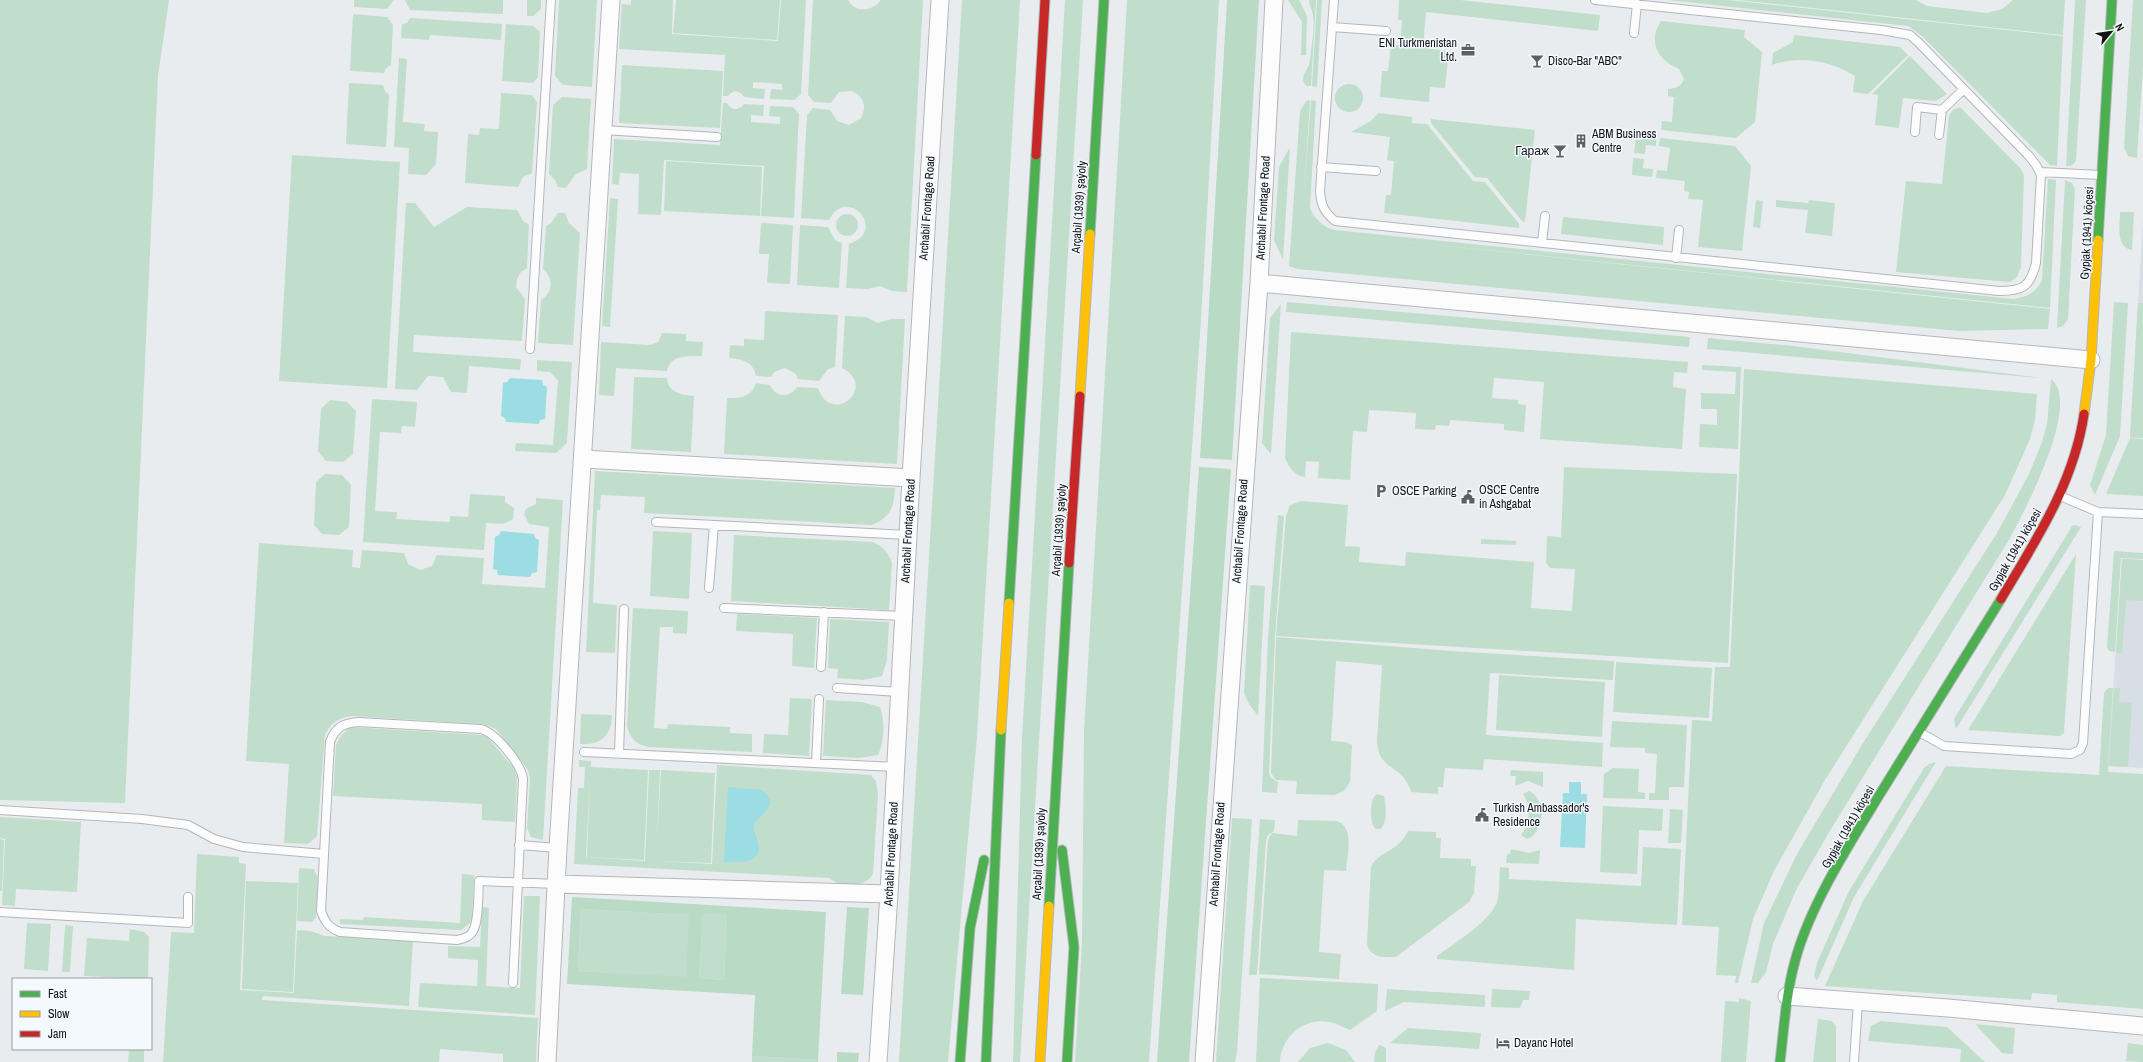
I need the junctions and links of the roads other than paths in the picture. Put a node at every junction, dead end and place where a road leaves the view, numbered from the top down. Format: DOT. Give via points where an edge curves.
graph roads {
  1 [pos="551,0"];
  2 [pos="611,0"];
  3 [pos="940,0"];
  4 [pos="1045,0"];
  5 [pos="1104,0"];
  6 [pos="1274,0"];
  7 [pos="1334,0"];
  8 [pos="1595,0"];
  9 [pos="2112,0"];
  10 [pos="1637,4"];
  11 [pos="1332,27"];
  12 [pos="1386,31"];
  13 [pos="1634,33"];
  14 [pos="1964,89"];
  15 [pos="1942,110"];
  16 [pos="603,130"];
  17 [pos="1914,132"];
  18 [pos="1939,135"];
  19 [pos="717,137"];
  20 [pos="1321,167"];
  21 [pos="1376,171"];
  22 [pos="2040,172"];
  23 [pos="2102,175"];
  24 [pos="1545,216"];
  25 [pos="1679,230"];
  26 [pos="1542,243"];
  27 [pos="1676,258"];
  28 [pos="1258,283"];
  29 [pos="530,349"];
  30 [pos="2091,360"];
  31 [pos="584,459"];
  32 [pos="910,478"];
  33 [pos="2060,495"];
  34 [pos="2098,512"];
  35 [pos="2143,514"];
  36 [pos="656,522"];
  37 [pos="714,525"];
  38 [pos="908,535"];
  39 [pos="709,588"];
  40 [pos="724,608"];
  41 [pos="624,610"];
  42 [pos="824,612"];
  43 [pos="903,616"];
  44 [pos="821,667"];
  45 [pos="837,688"];
  46 [pos="900,692"];
  47 [pos="819,700"];
  48 [pos="1919,731"];
  49 [pos="584,752"];
  50 [pos="619,753"];
  51 [pos="816,763"];
  52 [pos="896,767"];
  53 [pos="1055,794"];
  54 [pos="997,800"];
  55 [pos="0,810"];
  56 [pos="519,845"];
  57 [pos="558,848"];
  58 [pos="324,854"];
  59 [pos="517,882"];
  60 [pos="557,884"];
  61 [pos="889,894"];
  62 [pos="188,897"];
  63 [pos="0,912"];
  64 [pos="513,983"];
  65 [pos="1787,996"];
  66 [pos="1858,1002"];
  67 [pos="2143,1026"];
  68 [pos="547,1062"];
  69 [pos="878,1062"];
  70 [pos="960,1062"];
  71 [pos="986,1062"];
  72 [pos="1040,1062"];
  73 [pos="1067,1062"];
  74 [pos="1204,1062"];
  75 [pos="1780,1062"];
  76 [pos="1854,1062"];
  1 -- 29 [label="lane"];
  2 -- 16 [label="street"];
  3 -- 32 [label="street, Archabil Frontage Road"];
  4 -- 54 [label="main road"];
  5 -- 53 [label="main road, Arçabil (1939) şaýoly"];
  6 -- 28 [label="street, Archabil Frontage Road"];
  7 -- 11 [label="lane"];
  8 -- 10 [label="lane"];
  9 -- 23 [label="main road, Gypjak (1941) köçesi"];
  10 -- 13 [label="lane"];
  10 -- 14 [label="lane" via="1899,32 1918,42"];
  11 -- 12 [label="lane"];
  11 -- 20 [label="lane"];
  14 -- 15 [label="lane"];
  14 -- 22 [label="lane" via="2029,156"];
  15 -- 17 [label="lane" via="1917,107"];
  15 -- 18 [label="lane"];
  16 -- 19 [label="lane"];
  16 -- 31 [label="street"];
  20 -- 21 [label="lane"];
  20 -- 26 [label="lane" via="1321,203 1325,213 1335,221"];
  22 -- 23 [label="lane"];
  22 -- 27 [label="lane" via="2036,263 2033,277 2026,285 2013,291"];
  23 -- 30 [label="main road, Gypjak (1941) köçesi"];
  24 -- 26 [label="lane"];
  25 -- 27 [label="lane"];
  26 -- 27 [label="lane"];
  28 -- 30 [label="street"];
  28 -- 74 [label="street, Archabil Frontage Road"];
  30 -- 33 [label="main road, Gypjak (1941) köçesi" via="2085,415 2075,457"];
  31 -- 32 [label="street"];
  31 -- 57 [label="street"];
  32 -- 38 [label="street, Archabil Frontage Road"];
  33 -- 34 [label="lane"];
  33 -- 48 [label="main road, Gypjak (1941) köçesi" via="2041,533"];
  34 -- 35 [label="lane"];
  34 -- 48 [label="lane" via="2084,743 2080,750 2071,754 1944,746"];
  36 -- 37 [label="lane"];
  37 -- 38 [label="lane"];
  37 -- 39 [label="lane"];
  38 -- 43 [label="street, Archabil Frontage Road"];
  40 -- 42 [label="lane"];
  41 -- 50 [label="lane"];
  42 -- 43 [label="lane"];
  42 -- 44 [label="lane"];
  43 -- 46 [label="street, Archabil Frontage Road"];
  45 -- 46 [label="lane"];
  46 -- 52 [label="street, Archabil Frontage Road"];
  47 -- 51 [label="lane"];
  48 -- 65 [label="main road, Gypjak (1941) köçesi" via="1822,896 1803,936"];
  49 -- 50 [label="lane"];
  50 -- 51 [label="lane"];
  51 -- 52 [label="lane"];
  52 -- 61 [label="street, Archabil Frontage Road"];
  53 -- 72 [label="main road, Arçabil (1939) şaýoly"];
  53 -- 73 [label="main road" via="1074,947"];
  54 -- 70 [label="main road" via="970,928"];
  54 -- 71 [label="main road"];
  55 -- 58 [label="lane" via="142,819 188,825 214,839 243,847"];
  56 -- 57 [label="lane"];
  56 -- 58 [label="lane" via="522,773 492,734 481,729 358,722 341,725 333,733 330,742"];
  56 -- 59 [label="lane"];
  57 -- 60 [label="street"];
  58 -- 59 [label="lane" via="321,911 324,921 340,932 457,940 473,932 479,881"];
  59 -- 60 [label="lane"];
  59 -- 64 [label="lane"];
  60 -- 61 [label="street"];
  60 -- 68 [label="street"];
  61 -- 69 [label="street, Archabil Frontage Road"];
  62 -- 63 [label="lane" via="188,923"];
  65 -- 66 [label="street"];
  65 -- 75 [label="main road, Gypjak (1941) köçesi"];
  66 -- 67 [label="street"];
  66 -- 76 [label="lane"];
}
